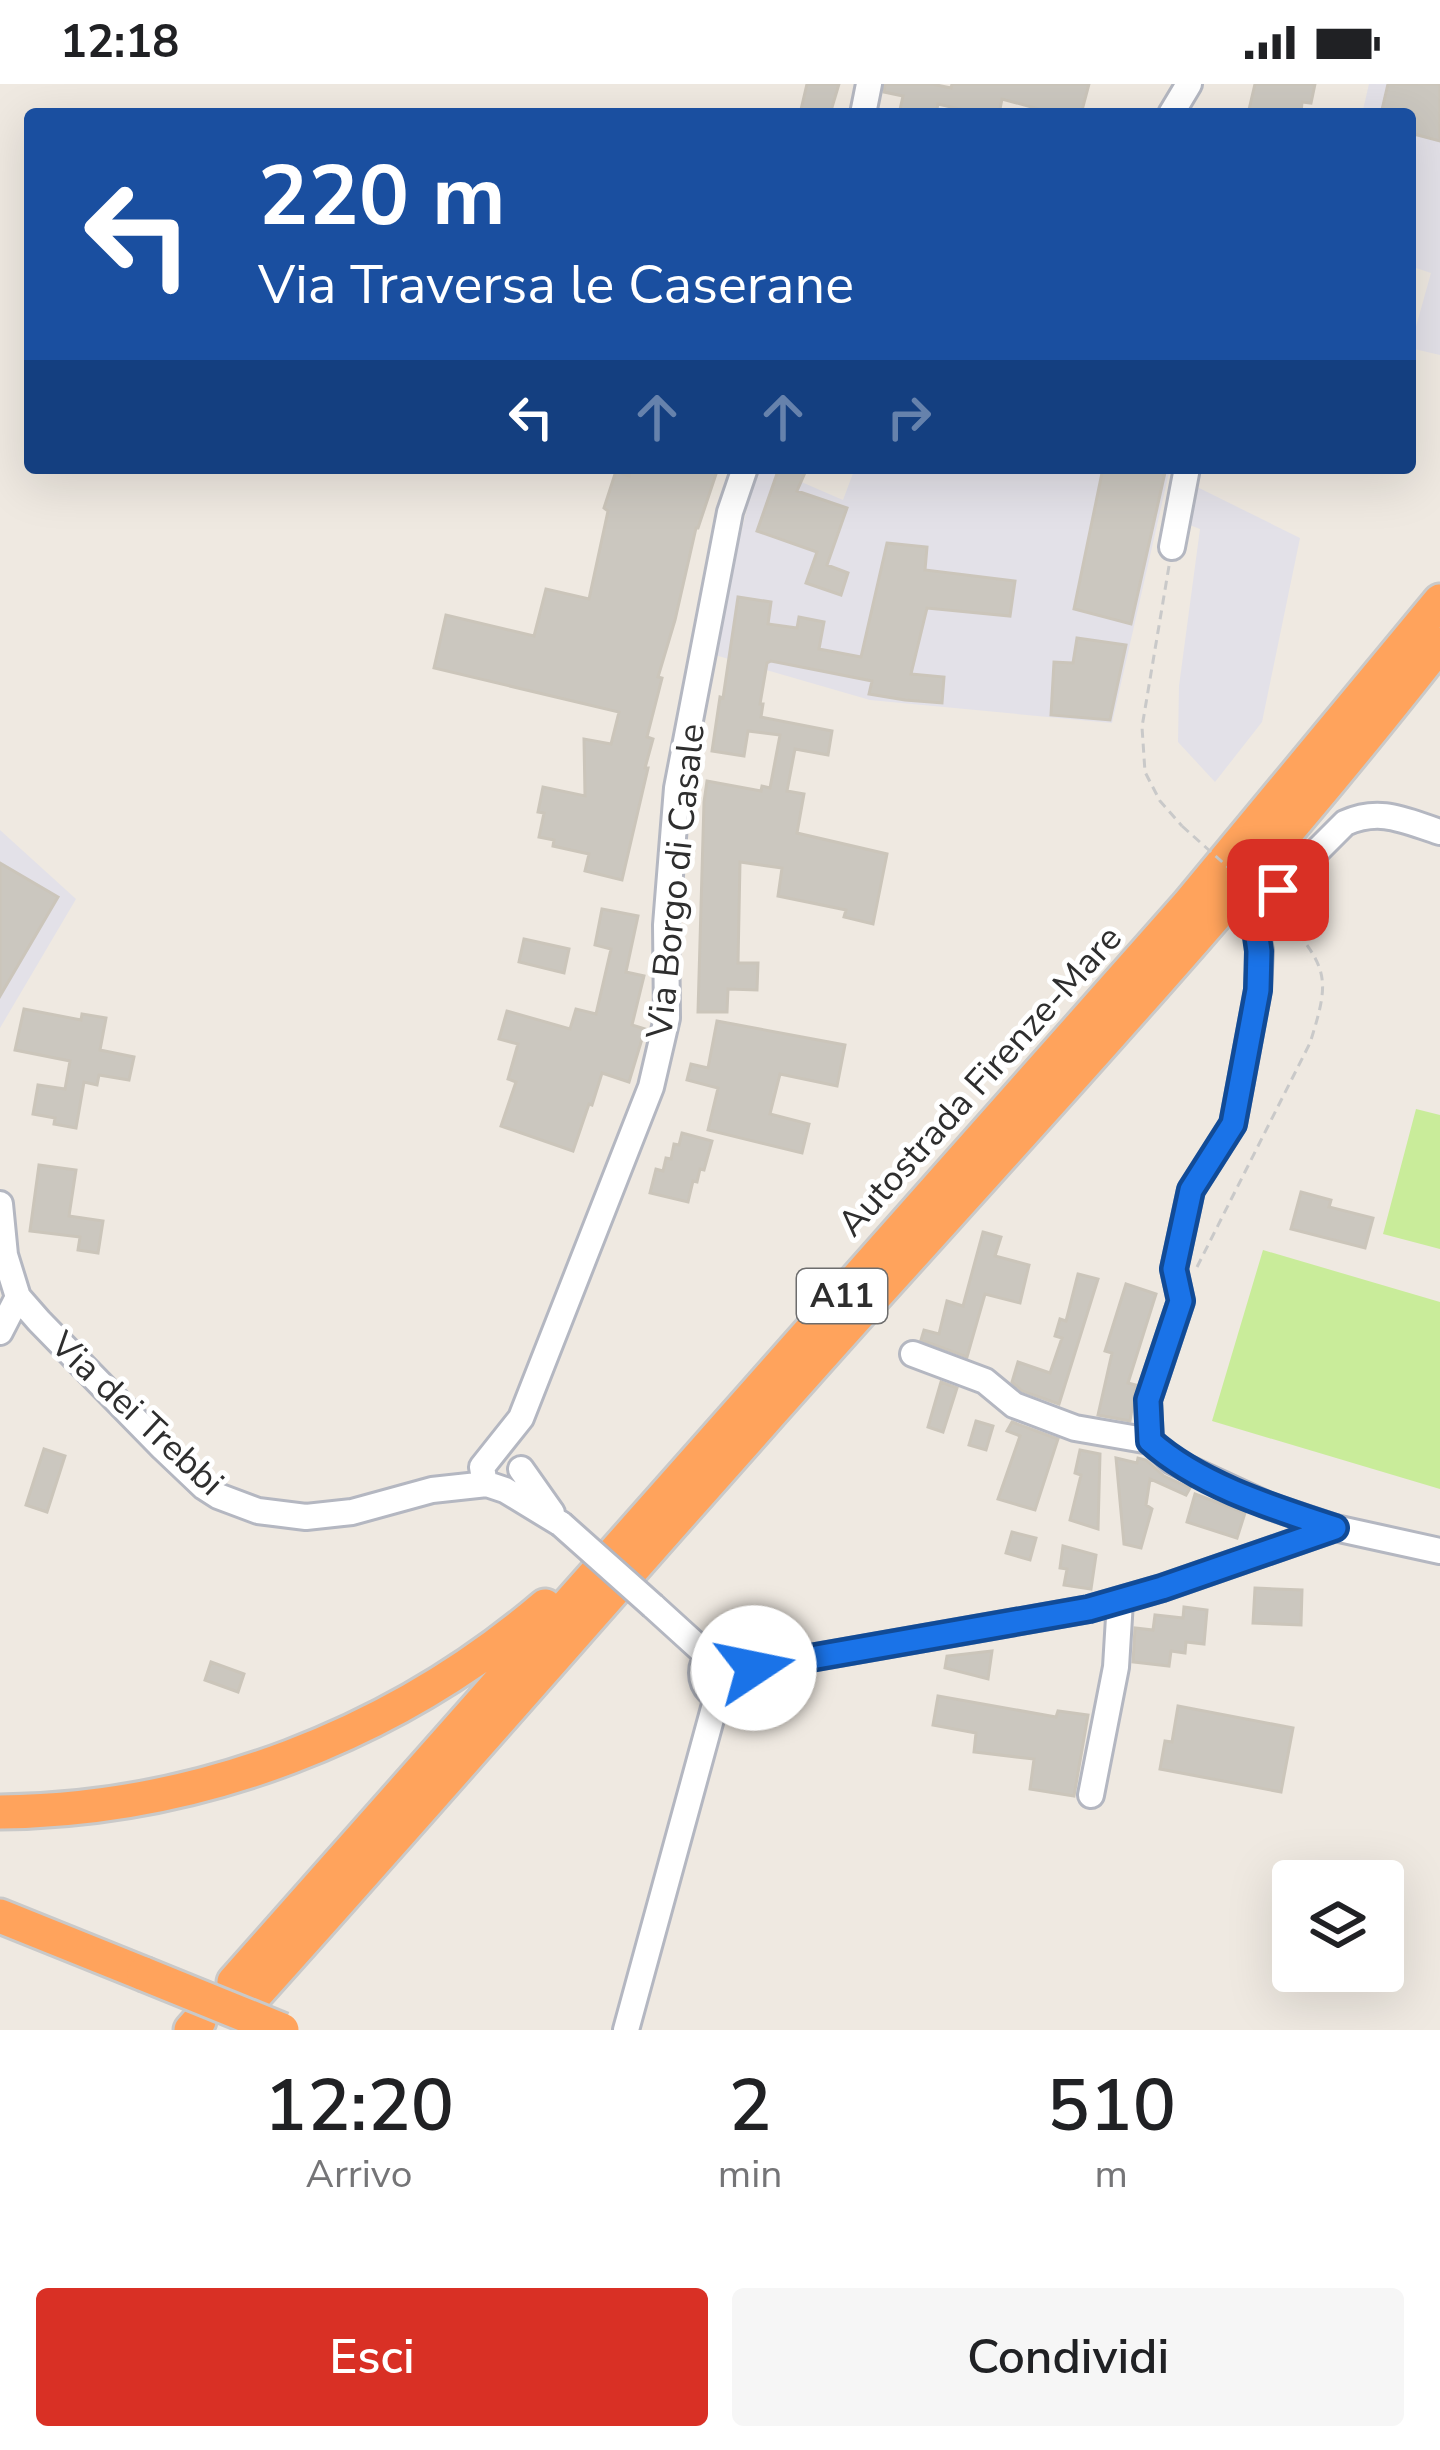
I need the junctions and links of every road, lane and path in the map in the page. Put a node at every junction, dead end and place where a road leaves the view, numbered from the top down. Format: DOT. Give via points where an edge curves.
graph roads {
  1 [pos="743,474"];
  2 [pos="1186,474"];
  3 [pos="1172,547"];
  4 [pos="1440,601"];
  5 [pos="1440,644"];
  6 [pos="1440,832"];
  7 [pos="0,1204"];
  8 [pos="1211,1237"];
  9 [pos="9,1281"];
  10 [pos="0,1332"];
  11 [pos="913,1354"];
  12 [pos="521,1418"];
  13 [pos="1150,1441"];
  14 [pos="520,1465"];
  15 [pos="492,1472"];
  16 [pos="649,1513"];
  17 [pos="561,1524"];
  18 [pos="1335,1528"];
  19 [pos="1440,1551"];
  20 [pos="1120,1601"];
  21 [pos="708,1656"];
  22 [pos="754,1668"];
  23 [pos="717,1697"];
  24 [pos="1090,1795"];
  25 [pos="0,1812"];
  26 [pos="0,1916"];
  27 [pos="260,2001"];
  28 [pos="626,2030"];
  1 -- 12 [label="street, Via Borgo di Casale" via="677,788 667,1018 651,1087"];
  2 -- 3 [label="street"];
  3 -- 8 [label="path, bridge" via="1142,727 1145,772 1182,826 1286,919 1324,976 1310,1042"];
  4 -- 16 [label="highway, Autostrada Firenze-Mare / A11" via="1189,905"];
  5 -- 27 [label="highway, Autostrada Firenze-Mare / A11" via="1249,877 331,1911"];
  6 -- 13 [label="street" via="1381,813 1345,823 1255,923 1258,990 1233,1124 1191,1190 1174,1269 1181,1301 1148,1400"];
  7 -- 9 [label="street"];
  9 -- 10 [label="street"];
  9 -- 15 [label="street, Via dei Trebbi" via="39,1321 218,1496 306,1517"];
  11 -- 13 [label="street" via="1075,1428"];
  12 -- 14 [label="street, Via Borgo di Casale"];
  12 -- 15 [label="street, Via Borgo di Casale"];
  13 -- 18 [label="street" via="1172,1461"];
  14 -- 15 [label="street" via="519,1480"];
  14 -- 17 [label="street"];
  15 -- 17 [label="street"];
  16 -- 25 [label="highway" via="481,1658 310,1750 144,1798"];
  16 -- 27 [label="highway, Autostrada Firenze-Mare / A11"];
  17 -- 21 [label="street, bridge"];
  18 -- 19 [label="street"];
  18 -- 20 [label="street"];
  20 -- 22 [label="street"];
  20 -- 24 [label="street" via="1116,1667"];
  21 -- 22 [label="street" via="734,1647"];
  21 -- 23 [label="street" via="703,1679"];
  22 -- 23 [label="street" via="747,1690"];
  23 -- 28 [label="street"];
  26 -- 27 [label="highway, bridge" via="144,1974"];
}
